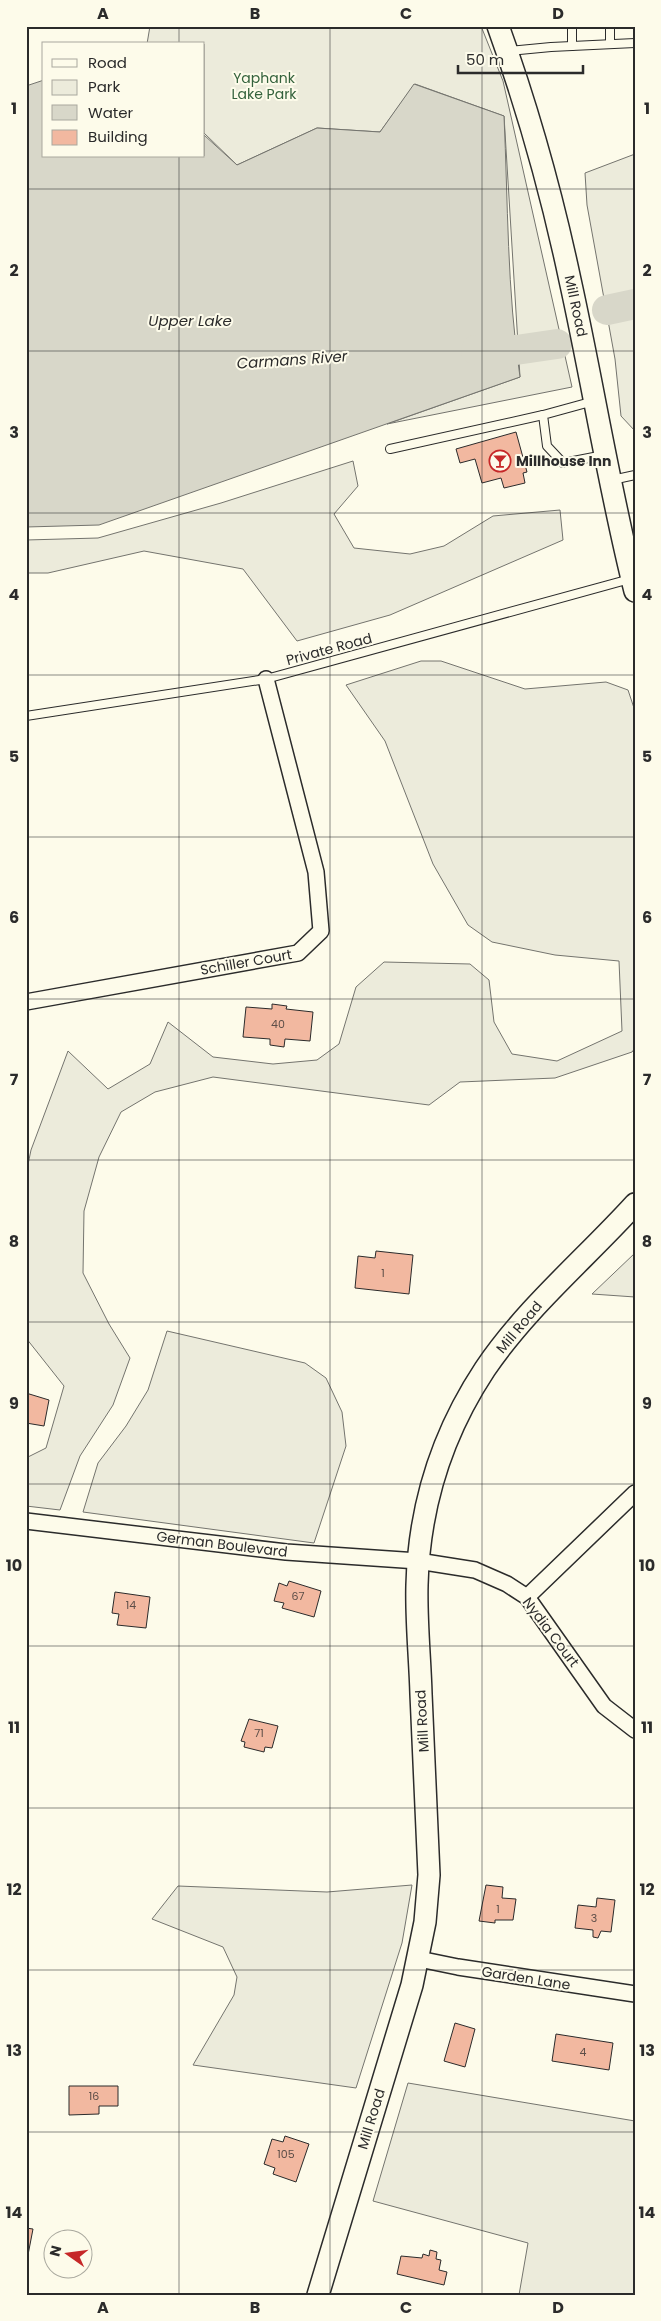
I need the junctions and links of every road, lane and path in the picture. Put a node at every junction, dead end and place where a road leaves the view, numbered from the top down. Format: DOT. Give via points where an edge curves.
graph roads {
  1 [pos="498,26"];
  2 [pos="572,26"];
  3 [pos="610,26"];
  4 [pos="635,43"];
  5 [pos="610,44"];
  6 [pos="572,46"];
  7 [pos="508,52"];
  8 [pos="595,401"];
  9 [pos="543,416"];
  10 [pos="390,449"];
  11 [pos="606,454"];
  12 [pos="635,475"];
  13 [pos="611,480"];
  14 [pos="633,585"];
  15 [pos="266,679"];
  16 [pos="26,716"];
  17 [pos="26,1002"];
  18 [pos="635,1204"];
  19 [pos="635,1493"];
  20 [pos="26,1521"];
  21 [pos="418,1561"];
  22 [pos="527,1597"];
  23 [pos="635,1730"];
  24 [pos="418,1959"];
  25 [pos="635,1994"];
  26 [pos="318,2295"];
  1 -- 7 [label="main road, Mill Road"];
  2 -- 6 [label="lane"];
  3 -- 5 [label="lane"];
  4 -- 5 [label="lane"];
  5 -- 6 [label="lane"];
  6 -- 7 [label="lane"];
  7 -- 8 [label="main road, Mill Road" via="551,196"];
  8 -- 9 [label="lane"];
  8 -- 11 [label="main road, Mill Road"];
  9 -- 10 [label="lane"];
  9 -- 11 [label="lane" via="547,446 563,463"];
  11 -- 13 [label="main road, Mill Road"];
  12 -- 13 [label="lane"];
  13 -- 14 [label="main road, Mill Road"];
  14 -- 15 [label="lane, Private Road"];
  15 -- 16 [label="lane, Private Road"];
  15 -- 17 [label="street, Schiller Court" via="316,872 321,931 298,953"];
  18 -- 21 [label="main road, Mill Road" via="523,1321 475,1385 437,1463 425,1510"];
  19 -- 22 [label="street"];
  20 -- 21 [label="street, German Boulevard" via="286,1552"];
  21 -- 22 [label="street, Nydia Court" via="475,1570"];
  21 -- 24 [label="main road, Mill Road" via="416,1587 429,1875"];
  22 -- 23 [label="street, Nydia Court" via="604,1706"];
  24 -- 25 [label="street, Garden Lane"];
  24 -- 26 [label="main road, Mill Road"];
}
